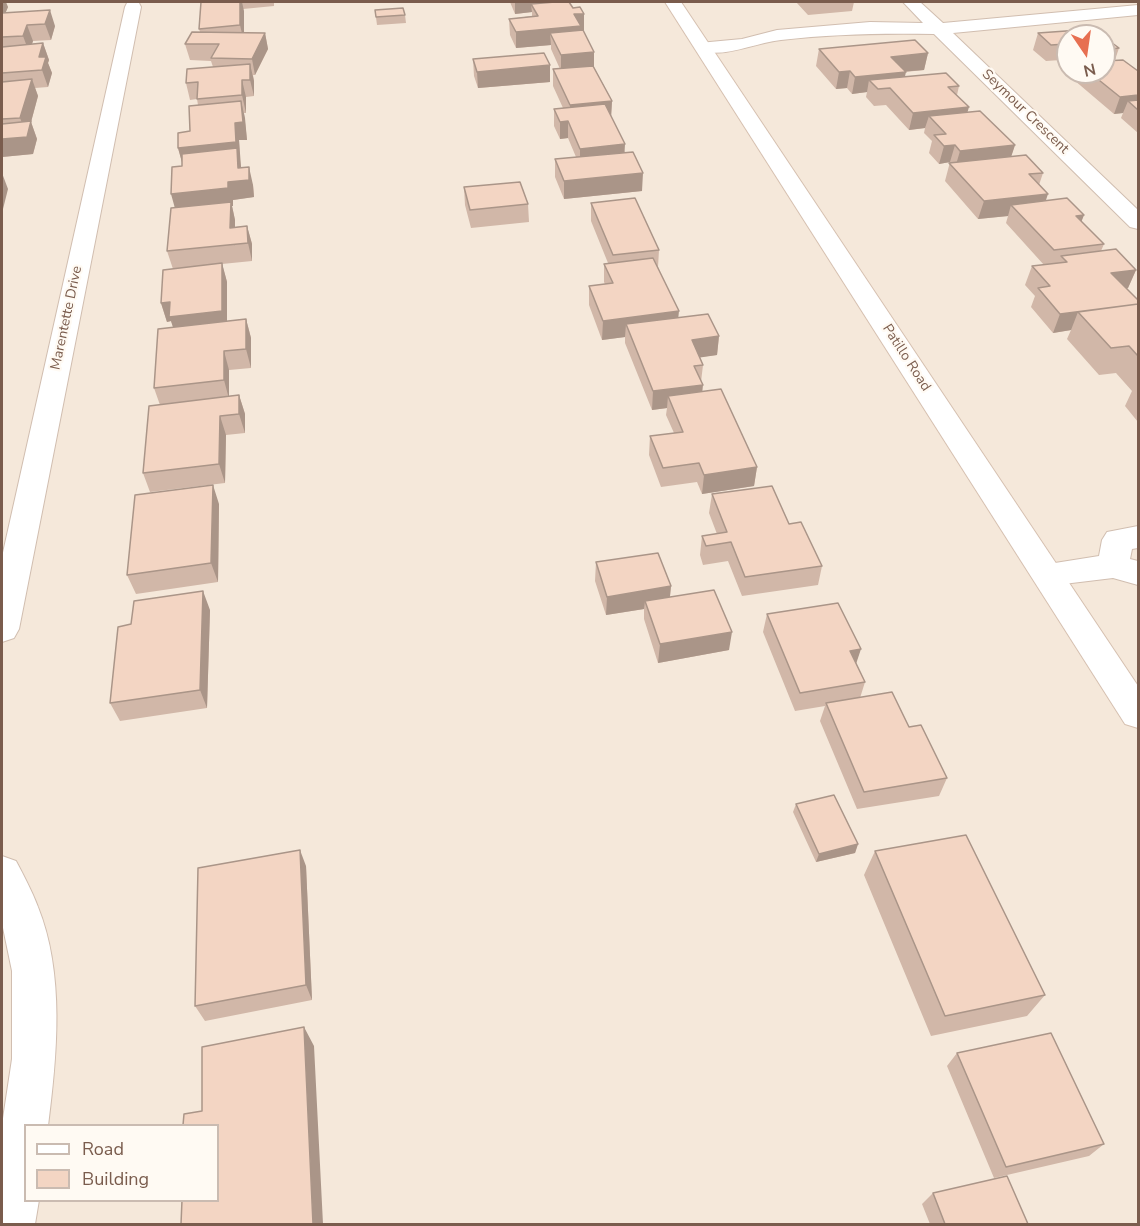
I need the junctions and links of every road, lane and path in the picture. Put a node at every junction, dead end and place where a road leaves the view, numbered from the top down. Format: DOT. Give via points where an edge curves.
graph roads {
  1 [pos="674,2"];
  2 [pos="911,2"];
  3 [pos="133,7"];
  4 [pos="1138,10"];
  5 [pos="931,29"];
  6 [pos="705,47"];
  7 [pos="1138,222"];
  8 [pos="1138,537"];
  9 [pos="1126,570"];
  10 [pos="1047,574"];
  11 [pos="2,629"];
  12 [pos="1138,714"];
  13 [pos="2,874"];
  14 [pos="25,1124"];
  15 [pos="24,1134"];
  16 [pos="12,1224"];
  1 -- 6 [label="street, Patillo Road"];
  2 -- 5 [label="street, Seymour Crescent"];
  3 -- 11 [label="street, Marentette Drive"];
  4 -- 5 [label="street"];
  5 -- 6 [label="street" via="880,40 797,47"];
  5 -- 7 [label="street, Seymour Crescent"];
  6 -- 10 [label="street, Patillo Road"];
  8 -- 9 [label="street" via="1118,540"];
  9 -- 10 [label="street"];
  10 -- 12 [label="street, Patillo Road"];
  13 -- 14 [label="street" via="19,909 33,971 34,1059"];
  15 -- 16 [label="street"];
}
